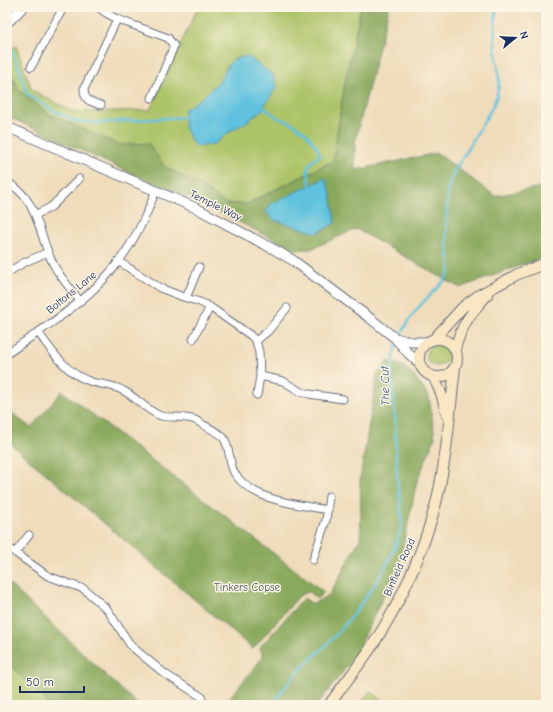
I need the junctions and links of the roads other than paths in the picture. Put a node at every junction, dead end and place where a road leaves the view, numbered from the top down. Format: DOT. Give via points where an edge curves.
graph roads {
  1 [pos="23,7"];
  2 [pos="65,7"];
  3 [pos="98,7"];
  4 [pos="9,17"];
  5 [pos="117,19"];
  6 [pos="31,67"];
  7 [pos="152,98"];
  8 [pos="101,105"];
  9 [pos="7,127"];
  10 [pos="79,179"];
  11 [pos="7,182"];
  12 [pos="156,190"];
  13 [pos="35,215"];
  14 [pos="48,252"];
  15 [pos="118,262"];
  16 [pos="546,263"];
  17 [pos="199,267"];
  18 [pos="7,273"];
  19 [pos="494,288"];
  20 [pos="186,298"];
  21 [pos="80,301"];
  22 [pos="210,307"];
  23 [pos="287,308"];
  24 [pos="38,332"];
  25 [pos="193,340"];
  26 [pos="256,341"];
  27 [pos="430,341"];
  28 [pos="407,346"];
  29 [pos="455,349"];
  30 [pos="7,354"];
  31 [pos="421,364"];
  32 [pos="455,367"];
  33 [pos="260,376"];
  34 [pos="433,376"];
  35 [pos="257,395"];
  36 [pos="343,399"];
  37 [pos="448,421"];
  38 [pos="330,496"];
  39 [pos="328,510"];
  40 [pos="29,535"];
  41 [pos="7,547"];
  42 [pos="15,553"];
  43 [pos="313,560"];
  44 [pos="202,697"];
  45 [pos="329,705"];
  1 -- 4 [label="street"];
  2 -- 6 [label="street"];
  3 -- 5 [label="street"];
  5 -- 7 [label="street" via="168,38 174,46"];
  5 -- 8 [label="street" via="84,89 84,96 89,102"];
  9 -- 12 [label="street, Temple Way"];
  10 -- 13 [label="street" via="52,207"];
  11 -- 13 [label="street" via="26,197"];
  12 -- 15 [label="street, Boltons Lane" via="145,218"];
  12 -- 28 [label="street, Temple Way" via="277,250"];
  13 -- 14 [label="street"];
  14 -- 18 [label="street"];
  14 -- 21 [label="street" via="56,269"];
  15 -- 20 [label="street" via="160,288"];
  15 -- 21 [label="street, Boltons Lane" via="96,288"];
  16 -- 19 [label="main road" via="518,274"];
  17 -- 20 [label="street"];
  19 -- 27 [label="main road" via="464,308"];
  19 -- 29 [label="main road" via="470,314 459,334"];
  20 -- 22 [label="street"];
  21 -- 24 [label="street, Boltons Lane"];
  22 -- 25 [label="street"];
  22 -- 26 [label="street"];
  23 -- 26 [label="street"];
  24 -- 30 [label="street, Boltons Lane"];
  24 -- 39 [label="street" via="71,372 93,382 116,386 160,416 186,418 201,423 222,436 235,474 250,488 267,498"];
  26 -- 33 [label="street"];
  27 -- 28 [label="street"];
  27 -- 29 [label="main road" via="440,339"];
  27 -- 31 [label="main road" via="421,349"];
  28 -- 31 [label="street, Temple Way"];
  29 -- 32 [label="main road"];
  31 -- 34 [label="main road" via="425,371"];
  32 -- 34 [label="main road" via="444,376"];
  32 -- 37 [label="main road, Binfield Road"];
  33 -- 35 [label="street"];
  33 -- 36 [label="street" via="283,381 301,392"];
  34 -- 37 [label="main road, Binfield Road"];
  37 -- 45 [label="main road, Binfield Road" via="436,500 412,572 372,646"];
  38 -- 39 [label="street"];
  39 -- 43 [label="street"];
  40 -- 42 [label="street"];
  41 -- 42 [label="street"];
  42 -- 44 [label="street" via="48,576 84,589 107,609 131,646 165,674"];
}
